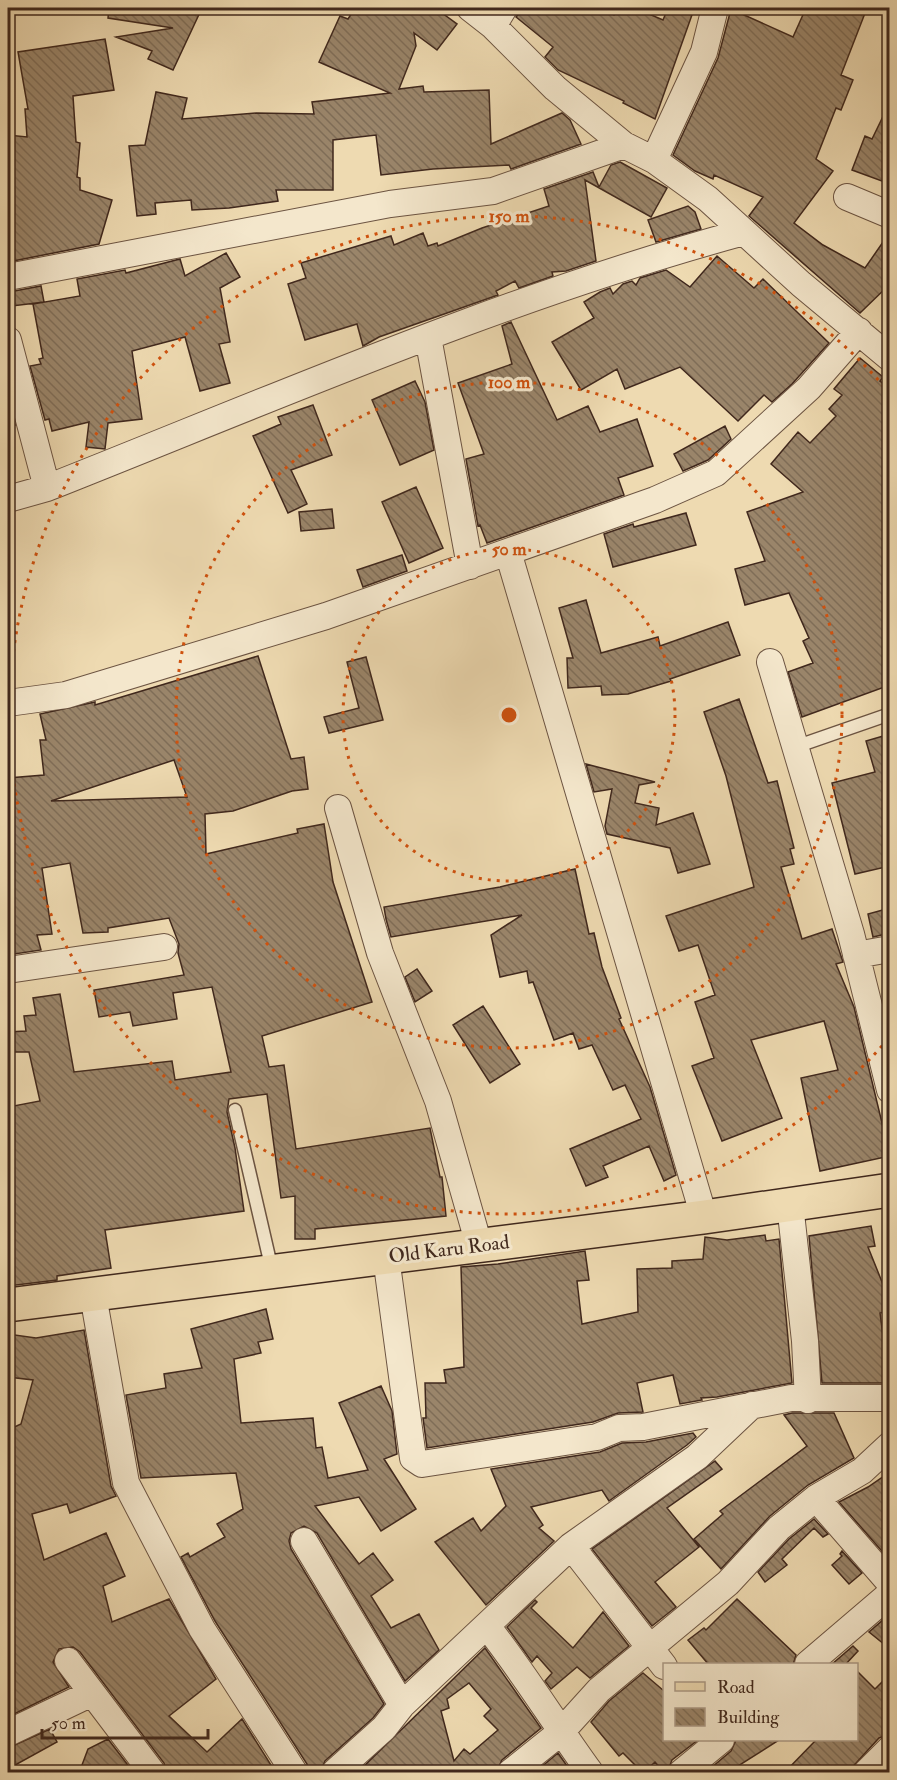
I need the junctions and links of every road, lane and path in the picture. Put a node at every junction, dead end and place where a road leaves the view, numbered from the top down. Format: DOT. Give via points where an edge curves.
graph roads {
  1 [pos="470,8"];
  2 [pos="715,8"];
  3 [pos="499,17"];
  4 [pos="624,145"];
  5 [pos="654,160"];
  6 [pos="847,197"];
  7 [pos="890,215"];
  8 [pos="744,232"];
  9 [pos="8,277"];
  10 [pos="859,331"];
  11 [pos="428,337"];
  12 [pos="8,340"];
  13 [pos="890,358"];
  14 [pos="48,488"];
  15 [pos="8,499"];
  16 [pos="508,552"];
  17 [pos="470,566"];
  18 [pos="770,662"];
  19 [pos="8,703"];
  20 [pos="890,714"];
  21 [pos="795,747"];
  22 [pos="338,808"];
  23 [pos="164,947"];
  24 [pos="890,949"];
  25 [pos="856,955"];
  26 [pos="8,970"];
  27 [pos="890,1090"];
  28 [pos="235,1110"];
  29 [pos="890,1190"];
  30 [pos="790,1204"];
  31 [pos="704,1217"];
  32 [pos="479,1245"];
  33 [pos="386,1257"];
  34 [pos="272,1271"];
  35 [pos="93,1294"];
  36 [pos="8,1305"];
  37 [pos="890,1398"];
  38 [pos="808,1400"];
  39 [pos="753,1405"];
  40 [pos="890,1445"];
  41 [pos="816,1498"];
  42 [pos="304,1541"];
  43 [pos="571,1546"];
  44 [pos="890,1583"];
  45 [pos="890,1594"];
  46 [pos="487,1626"];
  47 [pos="658,1658"];
  48 [pos="68,1661"];
  49 [pos="810,1663"];
  50 [pos="92,1693"];
  51 [pos="402,1705"];
  52 [pos="561,1732"];
  53 [pos="8,1733"];
  54 [pos="719,1741"];
  55 [pos="890,1749"];
  56 [pos="152,1773"];
  57 [pos="294,1773"];
  58 [pos="335,1773"];
  59 [pos="511,1773"];
  60 [pos="590,1773"];
  61 [pos="682,1773"];
  62 [pos="867,1773"];
  1 -- 3 [label="street"];
  2 -- 5 [label="street" via="704,52"];
  3 -- 4 [label="street" via="555,88"];
  4 -- 5 [label="street"];
  4 -- 9 [label="street" via="493,191 390,204"];
  5 -- 8 [label="street" via="708,199"];
  6 -- 7 [label="street"];
  8 -- 10 [label="street"];
  8 -- 11 [label="street" via="653,257"];
  10 -- 13 [label="street"];
  10 -- 16 [label="street" via="809,388 716,473 655,500"];
  11 -- 14 [label="street"];
  11 -- 17 [label="street"];
  12 -- 14 [label="street"];
  14 -- 15 [label="street"];
  16 -- 17 [label="street"];
  16 -- 31 [label="street"];
  17 -- 19 [label="street" via="326,616 66,695"];
  18 -- 21 [label="street"];
  20 -- 21 [label="lane"];
  21 -- 25 [label="street"];
  22 -- 32 [label="street" via="380,952 438,1101"];
  23 -- 26 [label="street"];
  24 -- 25 [label="street"];
  25 -- 27 [label="street"];
  28 -- 34 [label="lane"];
  29 -- 30 [label="main road, Old Karu Road"];
  30 -- 31 [label="main road, Old Karu Road"];
  30 -- 38 [label="street"];
  31 -- 32 [label="main road, Old Karu Road"];
  32 -- 33 [label="main road, Old Karu Road"];
  33 -- 34 [label="main road, Old Karu Road"];
  33 -- 39 [label="street" via="413,1458 422,1464 597,1437 619,1428"];
  34 -- 35 [label="main road, Old Karu Road"];
  35 -- 36 [label="main road, Old Karu Road"];
  35 -- 57 [label="street" via="126,1483 202,1629"];
  37 -- 38 [label="street"];
  38 -- 39 [label="street" via="791,1398"];
  39 -- 43 [label="street" via="697,1456"];
  40 -- 41 [label="street" via="862,1471"];
  41 -- 44 [label="street"];
  41 -- 47 [label="street" via="779,1528"];
  42 -- 51 [label="street"];
  43 -- 46 [label="street"];
  43 -- 47 [label="street"];
  45 -- 49 [label="street"];
  46 -- 51 [label="street"];
  46 -- 52 [label="street" via="526,1676"];
  47 -- 52 [label="street" via="599,1690"];
  48 -- 50 [label="street"];
  50 -- 53 [label="street"];
  50 -- 56 [label="street"];
  51 -- 58 [label="street" via="384,1728"];
  52 -- 59 [label="street"];
  52 -- 60 [label="street"];
  54 -- 61 [label="street"];
  55 -- 62 [label="street"];
}
